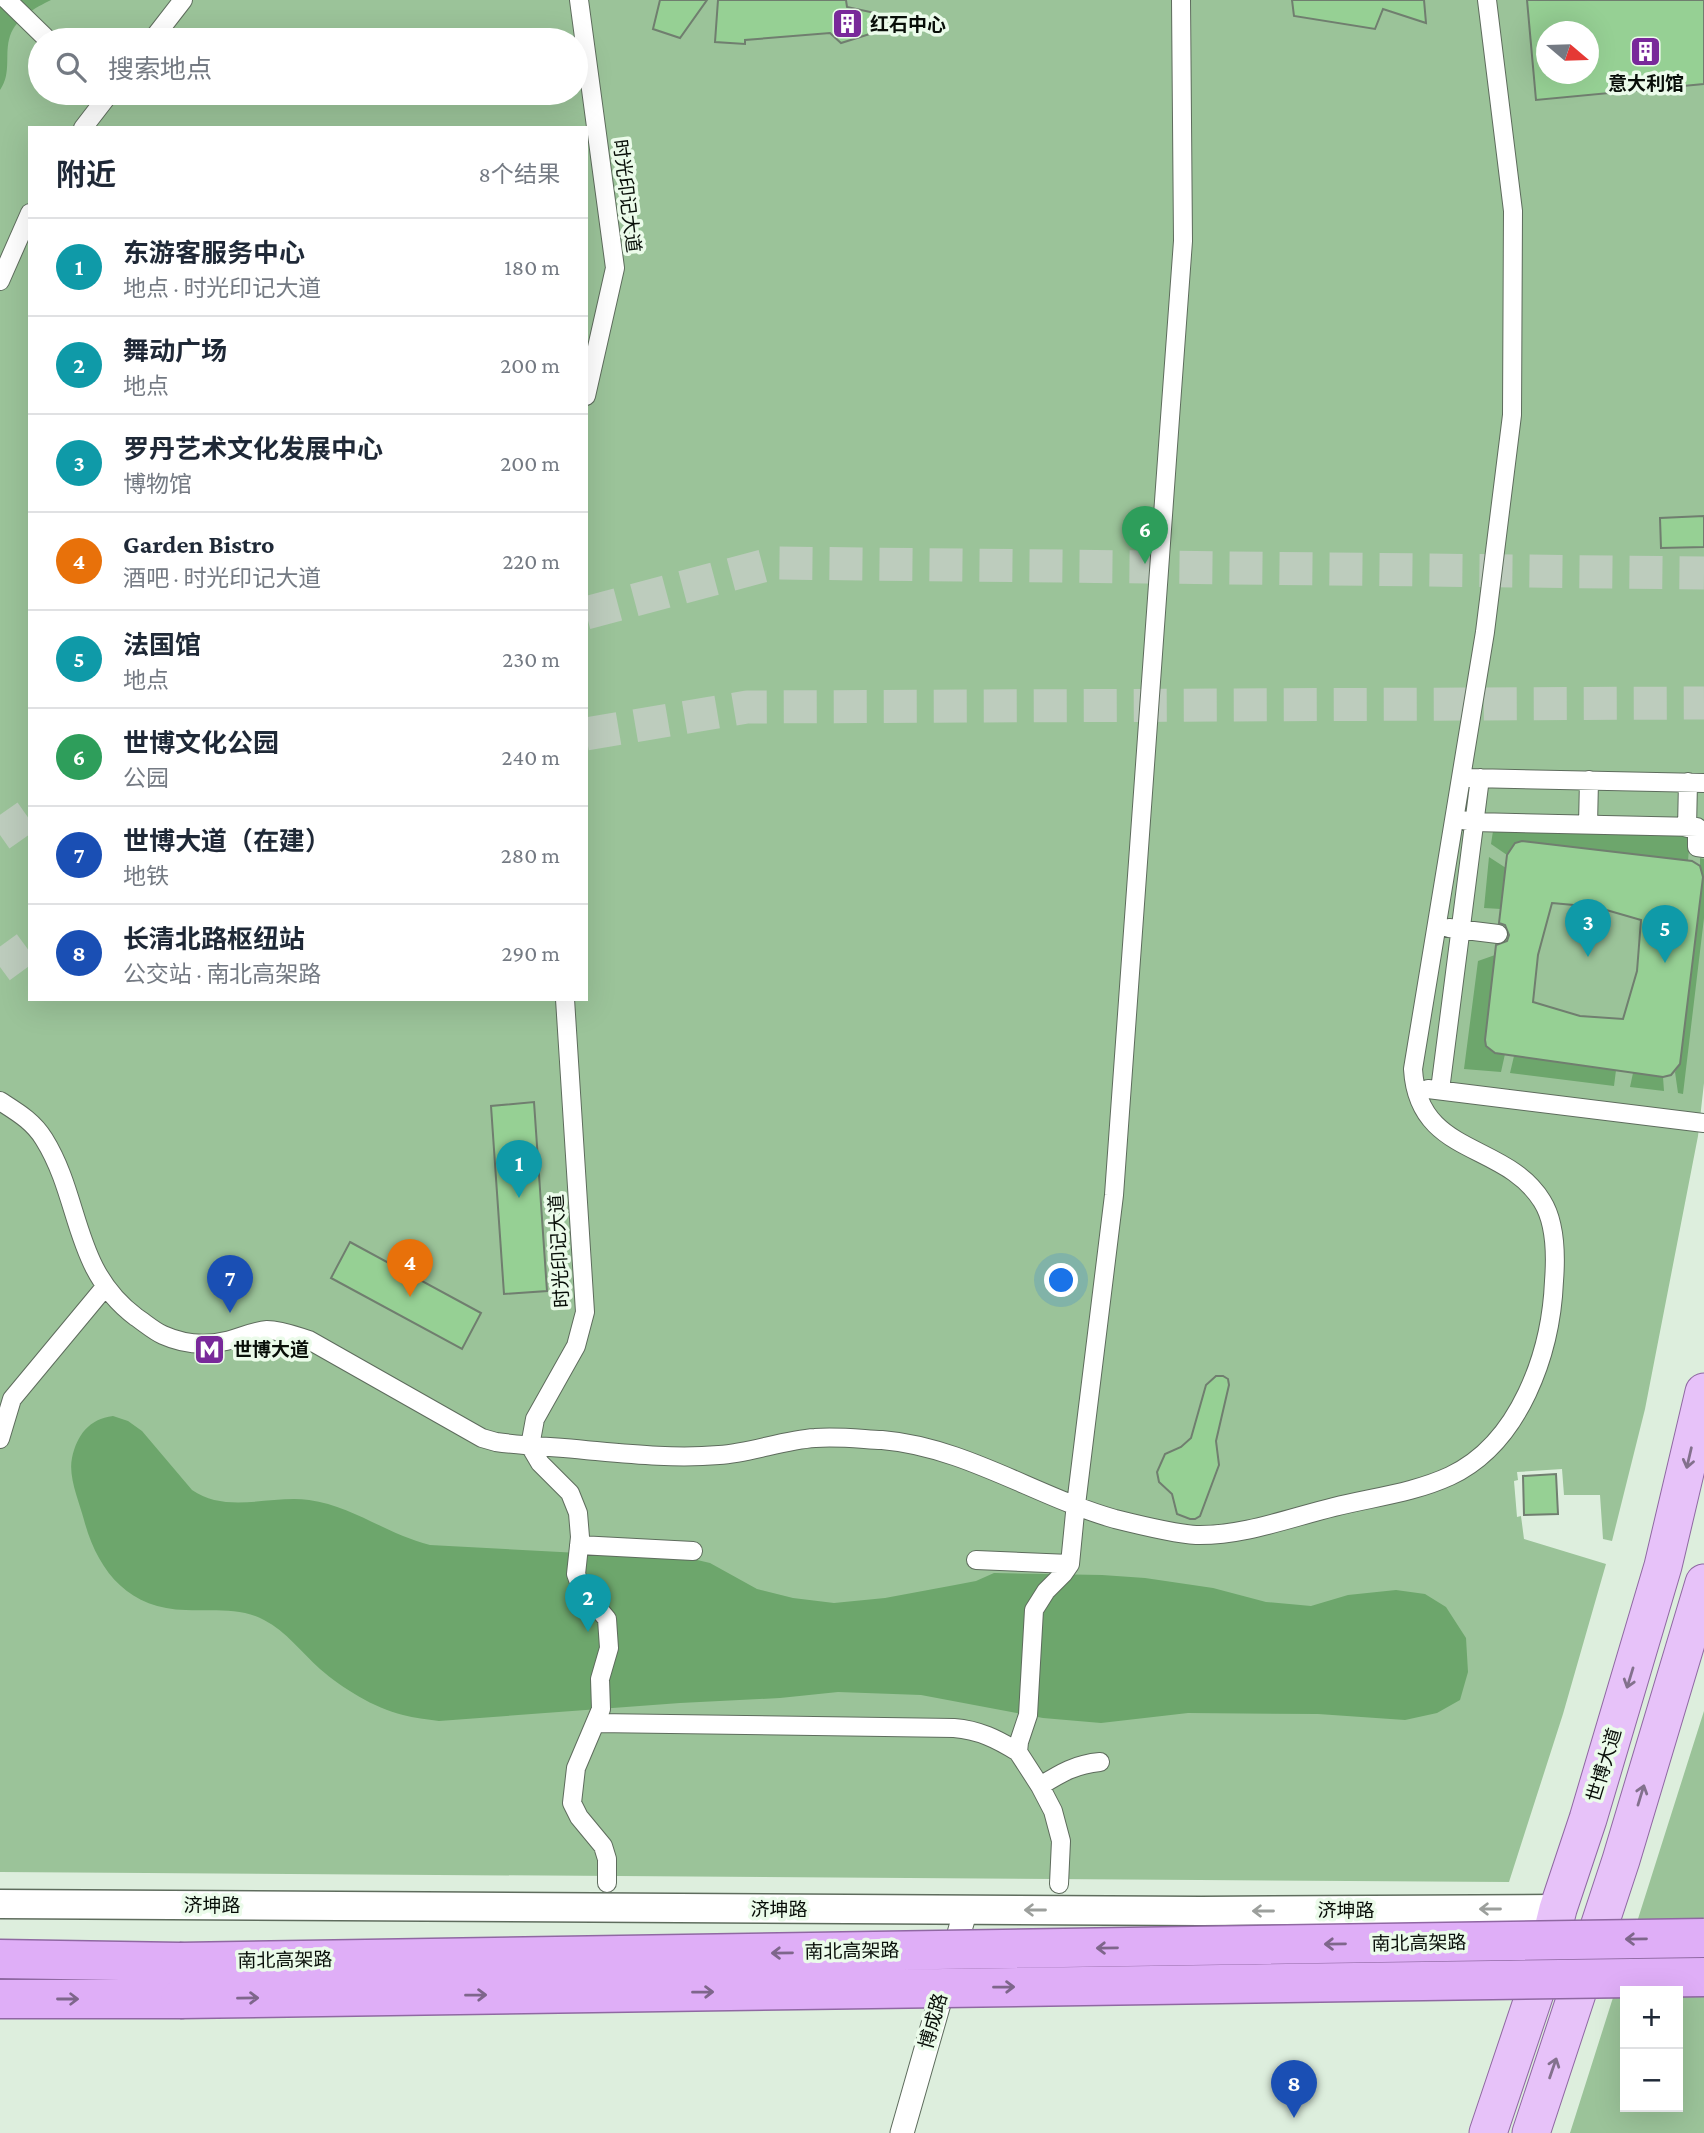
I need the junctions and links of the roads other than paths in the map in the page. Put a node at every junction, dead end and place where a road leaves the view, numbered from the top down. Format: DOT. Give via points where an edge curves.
graph roads {
  1 [pos="7,0"];
  2 [pos="183,0"];
  3 [pos="579,0"];
  4 [pos="1181,0"];
  5 [pos="1487,0"];
  6 [pos="35,28"];
  7 [pos="161,28"];
  8 [pos="583,28"];
  9 [pos="588,67"];
  10 [pos="99,105"];
  11 [pos="84,126"];
  12 [pos="28,218"];
  13 [pos="0,281"];
  14 [pos="588,387"];
  15 [pos="1460,778"];
  16 [pos="1480,778"];
  17 [pos="1588,780"];
  18 [pos="1696,783"];
  19 [pos="1453,818"];
  20 [pos="1473,822"];
  21 [pos="1588,825"];
  22 [pos="1687,828"];
  23 [pos="1704,848"];
  24 [pos="1436,926"];
  25 [pos="1460,929"];
  26 [pos="1498,934"];
  27 [pos="565,1001"];
  28 [pos="1415,1087"];
  29 [pos="1440,1090"];
  30 [pos="0,1101"];
  31 [pos="1704,1123"];
  32 [pos="105,1287"];
  33 [pos="1704,1392"];
  34 [pos="6,1393"];
  35 [pos="0,1439"];
  36 [pos="530,1446"];
  37 [pos="1076,1505"];
  38 [pos="579,1545"];
  39 [pos="694,1550"];
  40 [pos="976,1560"];
  41 [pos="1070,1564"];
  42 [pos="1704,1583"];
  43 [pos="596,1723"];
  44 [pos="1018,1752"];
  45 [pos="1100,1762"];
  46 [pos="1040,1786"];
  47 [pos="607,1883"];
  48 [pos="1059,1884"];
  49 [pos="0,1904"];
  50 [pos="966,1909"];
  51 [pos="1558,1909"];
  52 [pos="1704,1938"];
  53 [pos="0,1959"];
  54 [pos="1704,1977"];
  55 [pos="0,1999"];
  56 [pos="902,2133"];
  57 [pos="1488,2133"];
  58 [pos="1531,2133"];
  1 -- 6 [label="street"];
  2 -- 7 [label="street"];
  3 -- 8 [label="street, 时光印记大道"];
  4 -- 37 [label="street" via="1183,241 1114,1195"];
  5 -- 15 [label="street" via="1513,211 1512,415 1485,632"];
  9 -- 14 [label="street, 时光印记大道" via="615,268"];
  10 -- 11 [label="street"];
  12 -- 13 [label="street"];
  15 -- 16 [label="street"];
  15 -- 19 [label="street"];
  16 -- 17 [label="street"];
  16 -- 20 [label="street"];
  17 -- 18 [label="street"];
  17 -- 21 [label="street"];
  18 -- 22 [label="street"];
  19 -- 20 [label="street"];
  19 -- 24 [label="street"];
  20 -- 21 [label="street"];
  20 -- 25 [label="street"];
  21 -- 22 [label="street"];
  22 -- 23 [label="street" via="1697,827 1697,847"];
  24 -- 25 [label="street"];
  24 -- 28 [label="street" via="1415,1054"];
  25 -- 26 [label="street"];
  25 -- 29 [label="street"];
  27 -- 36 [label="street, 时光印记大道" via="585,1312 576,1346 535,1419"];
  28 -- 29 [label="street"];
  28 -- 37 [label="street" via="1423,1108 1445,1134 1528,1183 1544,1203 1554,1234 1552,1312 1544,1349 1508,1424 1483,1453 1447,1477 1407,1492 1254,1529 1195,1535 1115,1519"];
  29 -- 31 [label="street"];
  30 -- 32 [label="street" via="29,1120 44,1138 86,1250"];
  32 -- 34 [label="street"];
  32 -- 36 [label="street" via="161,1335 203,1344 267,1330 309,1340 482,1438"];
  33 -- 51 [label="main road, 世博大道, one-way" via="1663,1566"];
  34 -- 35 [label="street"];
  36 -- 37 [label="street" via="720,1455 814,1438 886,1441 941,1453"];
  36 -- 38 [label="street" via="570,1493 578,1513"];
  37 -- 41 [label="street"];
  38 -- 39 [label="street"];
  38 -- 43 [label="street" via="576,1574 581,1588 607,1619 609,1648 600,1679 601,1709"];
  40 -- 41 [label="street"];
  41 -- 44 [label="street" via="1034,1610 1028,1715"];
  58 -- 42 [label="main road, one-way" via="1621,1860"];
  43 -- 44 [label="street" via="954,1728 984,1733"];
  43 -- 47 [label="street" via="576,1768 572,1803 603,1846"];
  44 -- 46 [label="street"];
  45 -- 46 [label="street" via="1074,1767"];
  46 -- 48 [label="street" via="1061,1841"];
  49 -- 50 [label="street, 济坤路"];
  51 -- 50 [label="street, 济坤路, one-way"];
  50 -- 56 [label="street, 博成路"];
  51 -- 57 [label="main road, 世博大道" via="1544,1966"];
  52 -- 53 [label="highway, 南北高架路, one-way, bridge" via="180,1962"];
  55 -- 54 [label="highway, 南北高架路, one-way, bridge"];
}
